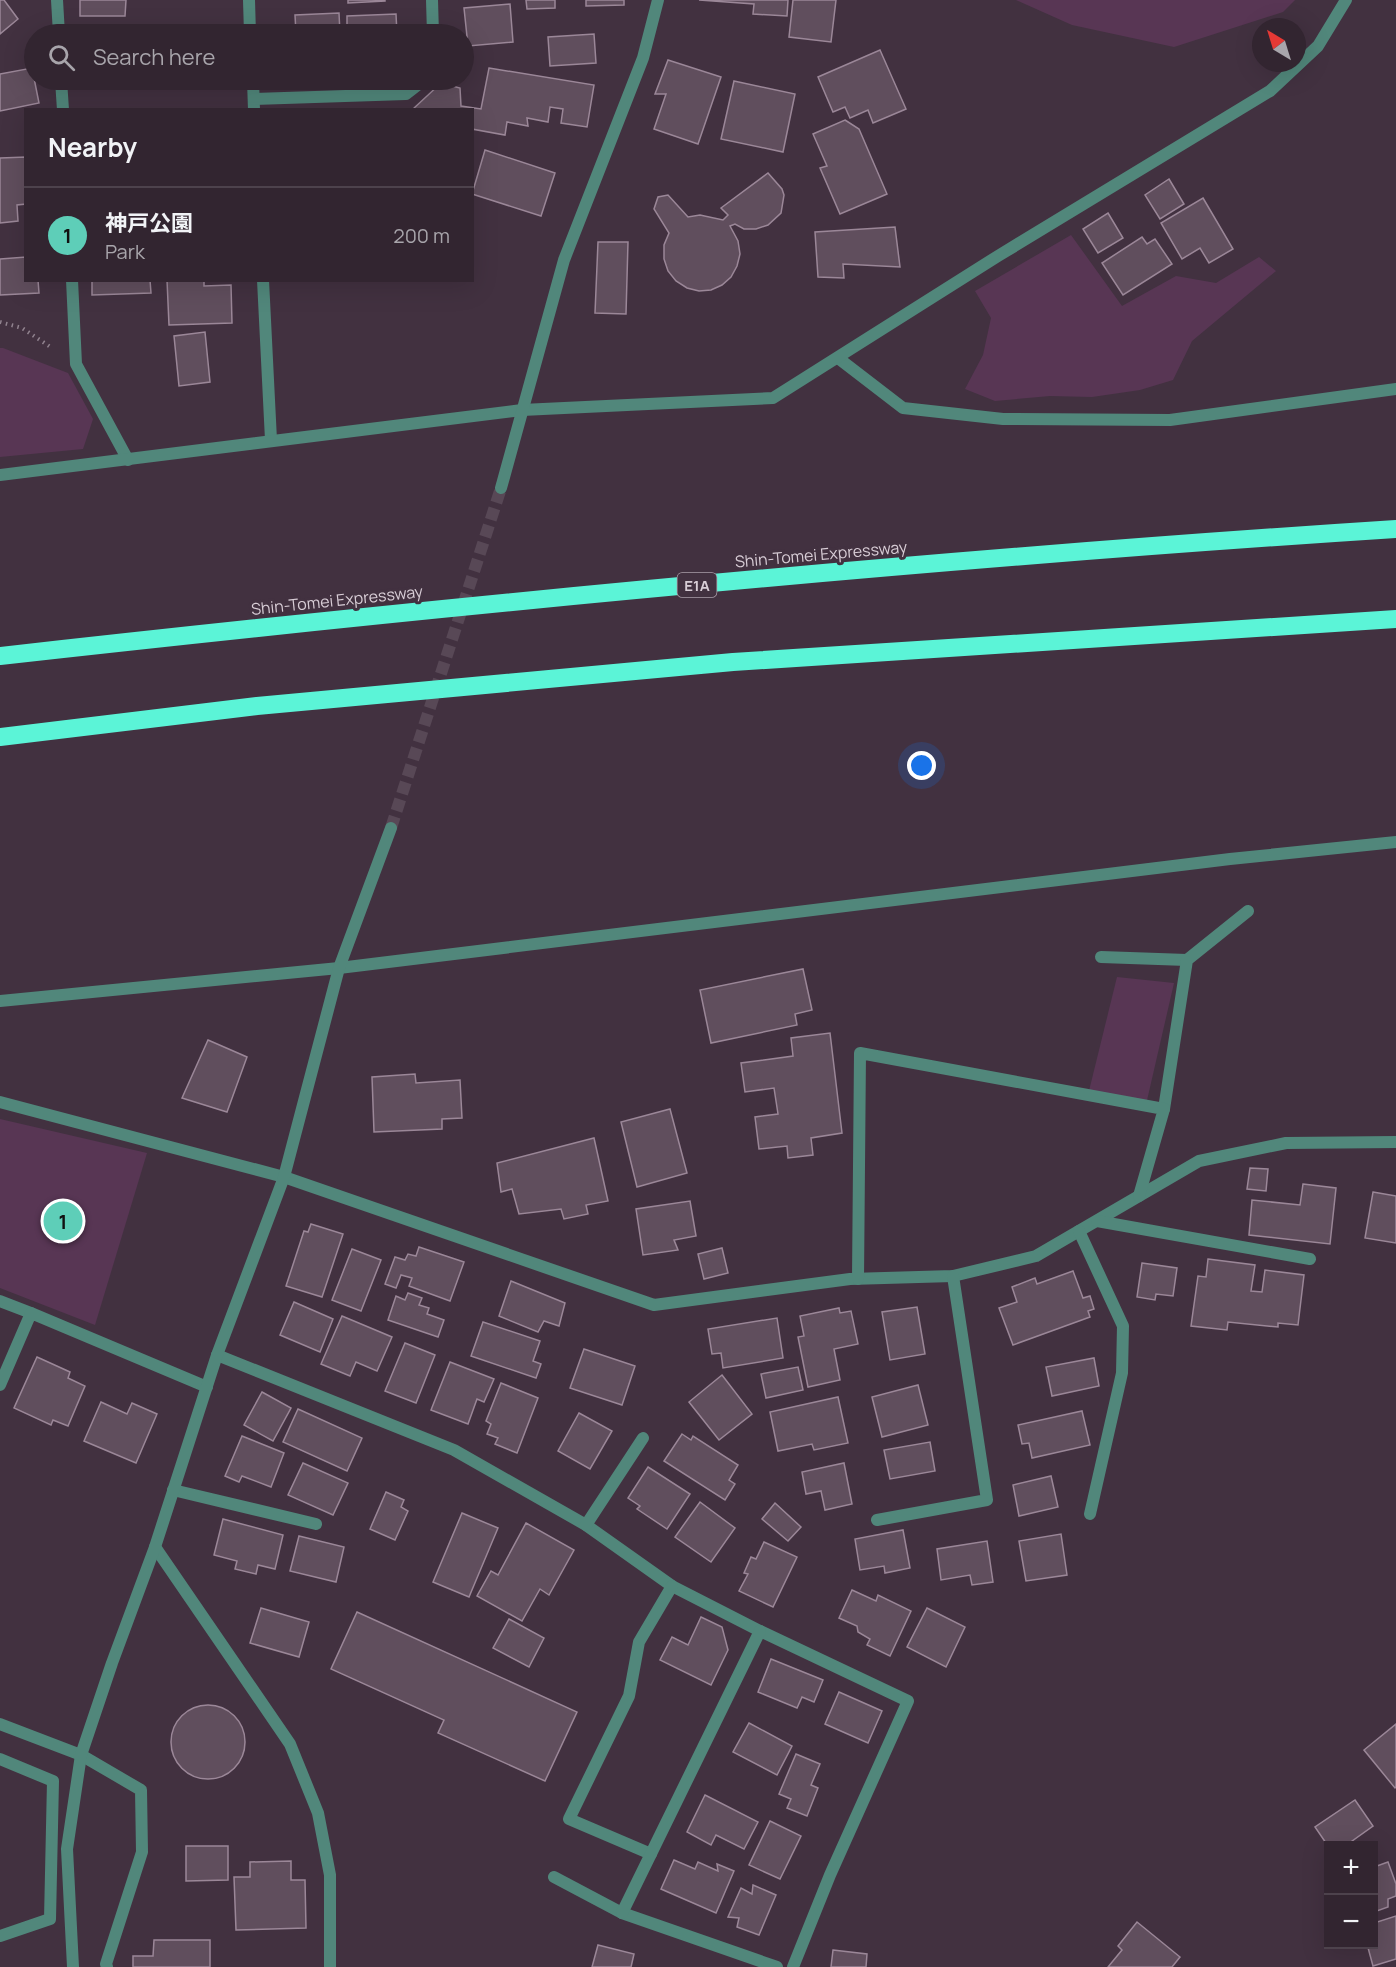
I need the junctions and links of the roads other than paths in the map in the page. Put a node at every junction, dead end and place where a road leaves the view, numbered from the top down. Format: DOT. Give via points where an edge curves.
graph roads {
  1 [pos="57,0"];
  2 [pos="249,0"];
  3 [pos="432,0"];
  4 [pos="658,0"];
  5 [pos="1346,0"];
  6 [pos="58,24"];
  7 [pos="250,24"];
  8 [pos="433,24"];
  9 [pos="62,90"];
  10 [pos="411,90"];
  11 [pos="254,104"];
  12 [pos="63,108"];
  13 [pos="72,282"];
  14 [pos="263,282"];
  15 [pos="838,358"];
  16 [pos="1396,389"];
  17 [pos="522,410"];
  18 [pos="271,440"];
  19 [pos="128,460"];
  20 [pos="0,475"];
  21 [pos="501,488"];
  22 [pos="1396,529"];
  23 [pos="1396,619"];
  24 [pos="0,656"];
  25 [pos="0,737"];
  26 [pos="391,828"];
  27 [pos="1396,842"];
  28 [pos="1248,911"];
  29 [pos="1101,957"];
  30 [pos="1186,960"];
  31 [pos="339,968"];
  32 [pos="0,1001"];
  33 [pos="0,1102"];
  34 [pos="1164,1109"];
  35 [pos="1396,1142"];
  36 [pos="284,1177"];
  37 [pos="1139,1196"];
  38 [pos="1097,1221"];
  39 [pos="1079,1231"];
  40 [pos="1310,1259"];
  41 [pos="953,1276"];
  42 [pos="858,1279"];
  43 [pos="0,1301"];
  44 [pos="31,1313"];
  45 [pos="217,1355"];
  46 [pos="0,1385"];
  47 [pos="207,1387"];
  48 [pos="643,1438"];
  49 [pos="174,1490"];
  50 [pos="1090,1514"];
  51 [pos="878,1520"];
  52 [pos="316,1524"];
  53 [pos="586,1525"];
  54 [pos="155,1547"];
  55 [pos="672,1586"];
  56 [pos="760,1631"];
  57 [pos="0,1724"];
  58 [pos="81,1755"];
  59 [pos="0,1759"];
  60 [pos="651,1854"];
  61 [pos="554,1877"];
  62 [pos="622,1913"];
  63 [pos="0,1936"];
  64 [pos="73,1967"];
  65 [pos="107,1967"];
  66 [pos="330,1967"];
  67 [pos="777,1967"];
  68 [pos="792,1967"];
  1 -- 6 [label="street"];
  2 -- 7 [label="street"];
  3 -- 8 [label="street"];
  4 -- 17 [label="street" via="643,58 564,260"];
  5 -- 15 [label="street" via="1318,46 1270,91"];
  9 -- 12 [label="street"];
  10 -- 11 [label="street" via="406,94"];
  13 -- 19 [label="street" via="76,364"];
  14 -- 18 [label="street"];
  15 -- 16 [label="street" via="903,408 1003,419 1170,420"];
  15 -- 17 [label="street" via="773,398"];
  17 -- 18 [label="street"];
  17 -- 21 [label="street"];
  18 -- 19 [label="street"];
  19 -- 20 [label="street"];
  22 -- 24 [label="highway, Shin-Tomei Expressway / E1A" via="713,583"];
  23 -- 25 [label="highway" via="733,662 256,706"];
  26 -- 31 [label="street"];
  27 -- 31 [label="street" via="1230,858"];
  28 -- 30 [label="street"];
  29 -- 30 [label="street"];
  30 -- 34 [label="street"];
  31 -- 32 [label="street"];
  31 -- 36 [label="street"];
  33 -- 36 [label="street"];
  34 -- 37 [label="street"];
  34 -- 42 [label="street" via="860,1053"];
  35 -- 37 [label="street" via="1286,1143 1264,1147 1199,1161"];
  36 -- 42 [label="street" via="654,1305"];
  36 -- 45 [label="street"];
  37 -- 38 [label="street"];
  38 -- 39 [label="street"];
  38 -- 40 [label="street"];
  39 -- 41 [label="street" via="1036,1256"];
  39 -- 50 [label="street" via="1123,1326 1122,1373"];
  41 -- 42 [label="street"];
  41 -- 51 [label="street" via="987,1500"];
  43 -- 44 [label="street"];
  44 -- 46 [label="street"];
  44 -- 47 [label="street"];
  45 -- 47 [label="street"];
  45 -- 53 [label="street" via="454,1450"];
  47 -- 49 [label="street"];
  48 -- 53 [label="street"];
  49 -- 52 [label="street"];
  49 -- 54 [label="street"];
  53 -- 55 [label="street"];
  54 -- 58 [label="street"];
  54 -- 66 [label="street" via="290,1744 318,1813 330,1875"];
  55 -- 56 [label="street"];
  55 -- 60 [label="street" via="639,1642 629,1696 569,1819"];
  56 -- 60 [label="street"];
  56 -- 68 [label="street" via="908,1701"];
  57 -- 58 [label="street"];
  58 -- 64 [label="street" via="67,1849"];
  58 -- 65 [label="street" via="141,1790 142,1852"];
  59 -- 63 [label="street" via="53,1781 50,1919"];
  60 -- 62 [label="street"];
  61 -- 62 [label="street"];
  62 -- 67 [label="street"];
}
